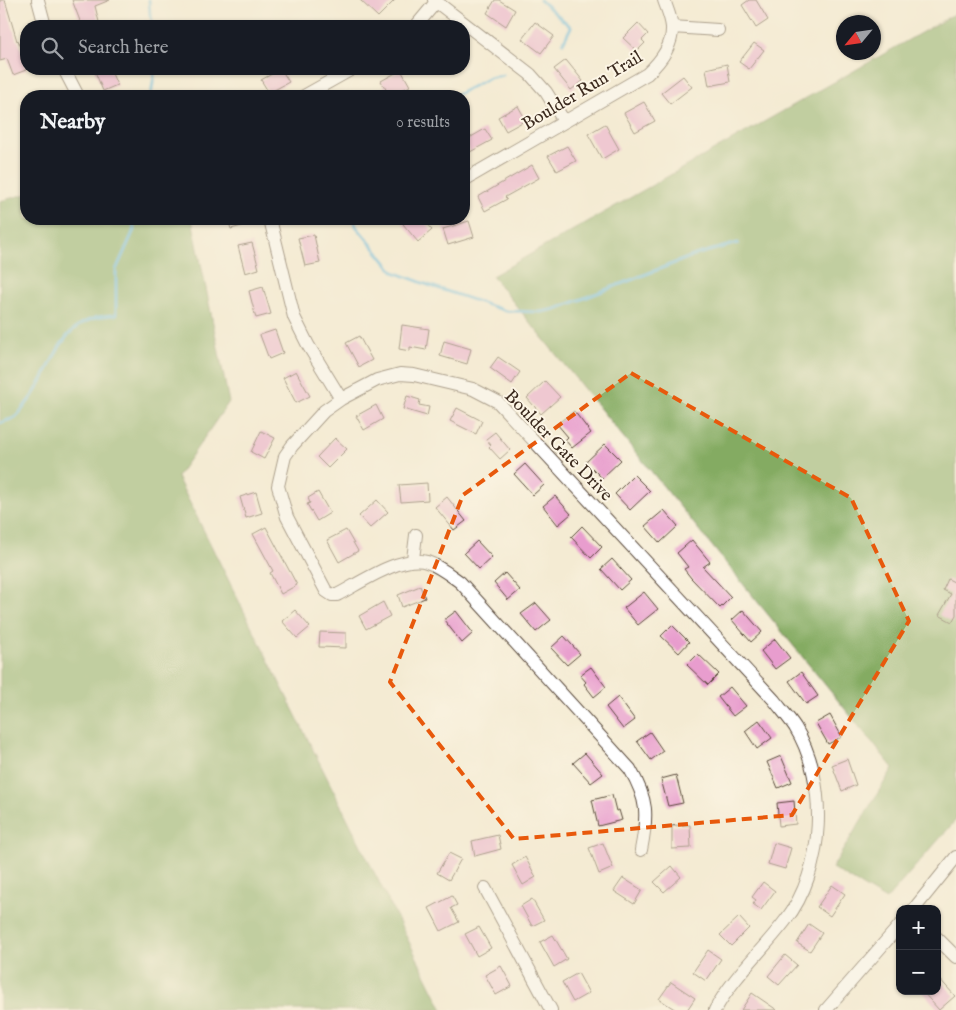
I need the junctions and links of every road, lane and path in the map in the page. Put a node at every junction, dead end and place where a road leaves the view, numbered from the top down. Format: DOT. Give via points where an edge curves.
graph roads {
  1 [pos="38,0"];
  2 [pos="664,0"];
  3 [pos="435,1"];
  4 [pos="43,20"];
  5 [pos="421,20"];
  6 [pos="460,20"];
  7 [pos="672,27"];
  8 [pos="470,28"];
  9 [pos="718,30"];
  10 [pos="67,75"];
  11 [pos="341,75"];
  12 [pos="75,90"];
  13 [pos="315,90"];
  14 [pos="564,121"];
  15 [pos="470,176"];
  16 [pos="271,225"];
  17 [pos="341,399"];
  18 [pos="416,535"];
  19 [pos="413,559"];
  20 [pos="641,850"];
  21 [pos="956,857"];
  22 [pos="485,888"];
  23 [pos="917,905"];
  24 [pos="896,930"];
  25 [pos="941,942"];
  26 [pos="956,957"];
  27 [pos="551,1010"];
  28 [pos="715,1010"];
  29 [pos="826,1010"];
  1 -- 4 [label="street"];
  2 -- 7 [label="street"];
  3 -- 5 [label="street"];
  3 -- 6 [label="street"];
  7 -- 9 [label="street"];
  7 -- 14 [label="street, Boulder Run Trail" via="664,54 647,74"];
  8 -- 14 [label="street" via="530,74"];
  10 -- 12 [label="street"];
  11 -- 13 [label="street"];
  14 -- 15 [label="street, Boulder Run Trail"];
  16 -- 17 [label="street" via="294,317"];
  17 -- 19 [label="street, Boulder Gate Drive" via="324,411 285,456 278,486 287,517 331,599 396,564"];
  17 -- 28 [label="street, Boulder Gate Drive" via="377,380 400,374 473,389 498,402 774,700 795,728 810,761 819,817 811,871 786,920"];
  18 -- 19 [label="street"];
  19 -- 20 [label="street" via="440,568 460,582 630,769 645,804 646,825"];
  21 -- 23 [label="street"];
  22 -- 27 [label="street"];
  24 -- 29 [label="street"];
  25 -- 26 [label="street"];
}
